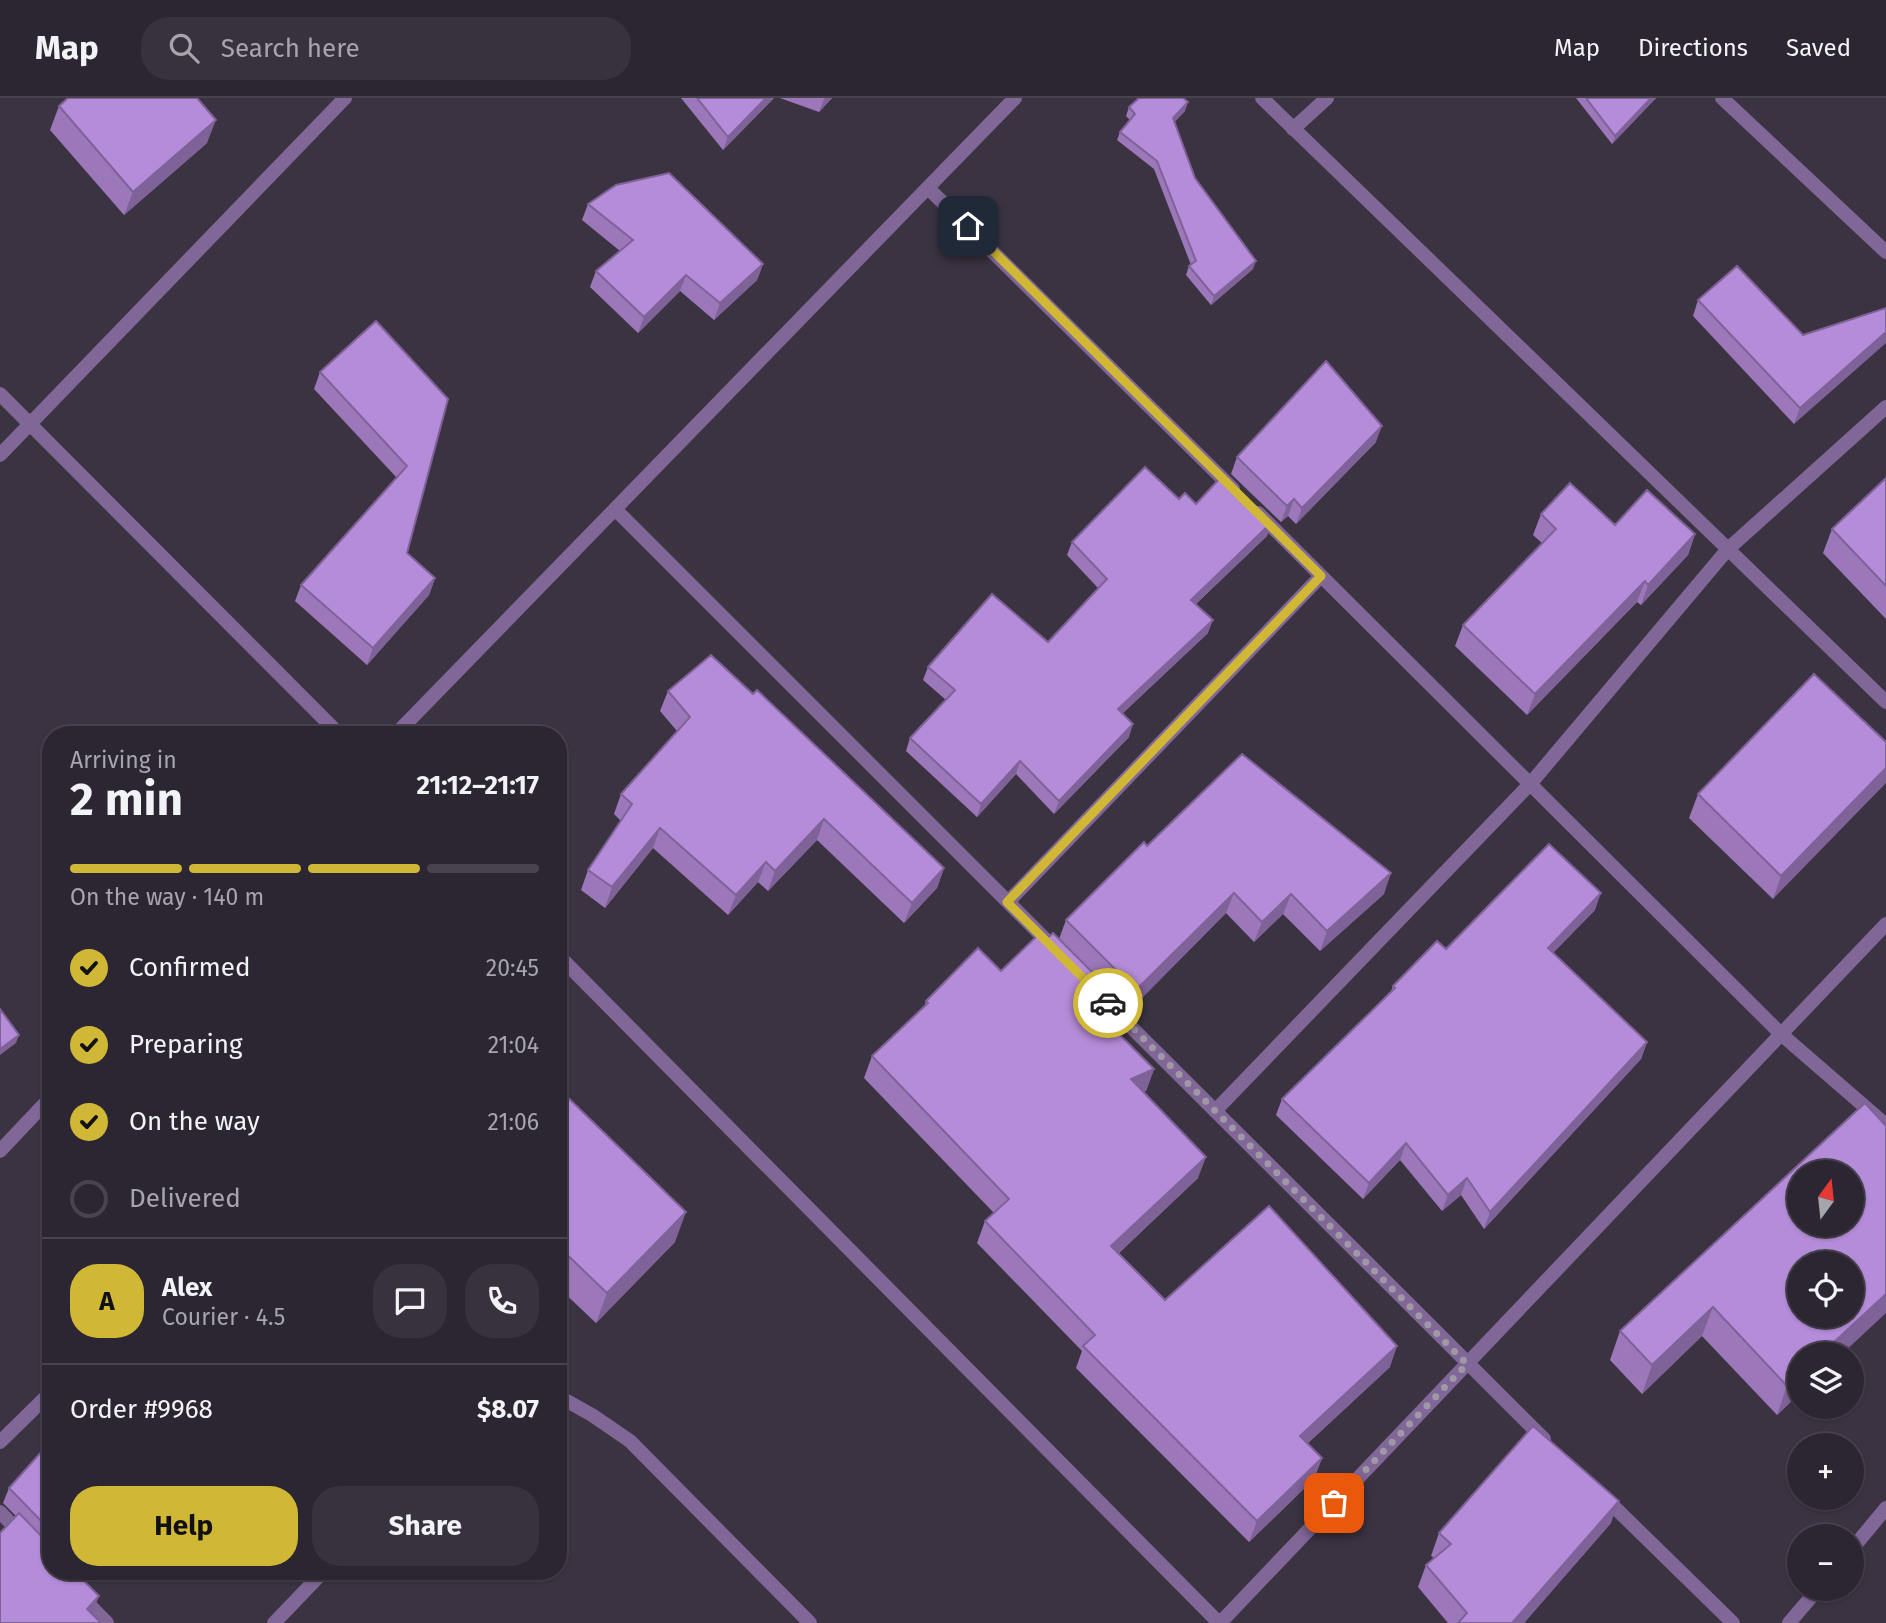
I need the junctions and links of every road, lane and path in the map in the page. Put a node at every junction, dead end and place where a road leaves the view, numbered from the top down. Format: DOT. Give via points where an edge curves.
graph roads {
  1 [pos="345,98"];
  2 [pos="1016,98"];
  3 [pos="1262,98"];
  4 [pos="1327,98"];
  5 [pos="1722,98"];
  6 [pos="1293,129"];
  7 [pos="928,187"];
  8 [pos="1886,252"];
  9 [pos="0,394"];
  10 [pos="1886,407"];
  11 [pos="31,422"];
  12 [pos="0,455"];
  13 [pos="615,509"];
  14 [pos="1728,549"];
  15 [pos="1321,576"];
  16 [pos="1886,702"];
  17 [pos="331,726"];
  18 [pos="403,726"];
  19 [pos="1531,783"];
  20 [pos="1007,902"];
  21 [pos="1886,924"];
  22 [pos="1064,959"];
  23 [pos="567,964"];
  24 [pos="1092,988"];
  25 [pos="1781,1034"];
  26 [pos="42,1107"];
  27 [pos="1215,1111"];
  28 [pos="1886,1125"];
  29 [pos="0,1151"];
  30 [pos="1467,1364"];
  31 [pos="42,1401"];
  32 [pos="567,1401"];
  33 [pos="0,1442"];
  34 [pos="1556,1450"];
  35 [pos="1595,1488"];
  36 [pos="1886,1508"];
  37 [pos="0,1512"];
  38 [pos="1864,1535"];
  39 [pos="34,1547"];
  40 [pos="65,1580"];
  41 [pos="315,1580"];
  42 [pos="1808,1601"];
  43 [pos="105,1622"];
  44 [pos="274,1623"];
  45 [pos="810,1623"];
  46 [pos="1219,1623"];
  47 [pos="1733,1623"];
  48 [pos="1789,1623"];
  1 -- 11 [label="street"];
  2 -- 7 [label="street"];
  3 -- 6 [label="street"];
  4 -- 6 [label="street"];
  5 -- 8 [label="street"];
  6 -- 14 [label="street"];
  7 -- 13 [label="street"];
  7 -- 15 [label="street"];
  9 -- 11 [label="street"];
  10 -- 14 [label="street"];
  11 -- 12 [label="street"];
  11 -- 17 [label="street"];
  13 -- 18 [label="street"];
  13 -- 20 [label="street"];
  14 -- 16 [label="street"];
  14 -- 19 [label="street"];
  15 -- 19 [label="street"];
  15 -- 20 [label="street"];
  19 -- 25 [label="street"];
  19 -- 27 [label="street"];
  20 -- 22 [label="street"];
  21 -- 25 [label="street"];
  23 -- 46 [label="street"];
  24 -- 27 [label="street"];
  25 -- 28 [label="street"];
  25 -- 30 [label="street"];
  26 -- 29 [label="street"];
  27 -- 30 [label="street"];
  30 -- 34 [label="street"];
  30 -- 46 [label="street"];
  31 -- 33 [label="street"];
  32 -- 45 [label="street" via="629,1441"];
  35 -- 47 [label="street"];
  36 -- 38 [label="street"];
  37 -- 39 [label="street"];
  40 -- 43 [label="street"];
  41 -- 44 [label="street"];
  42 -- 48 [label="street"];
}
